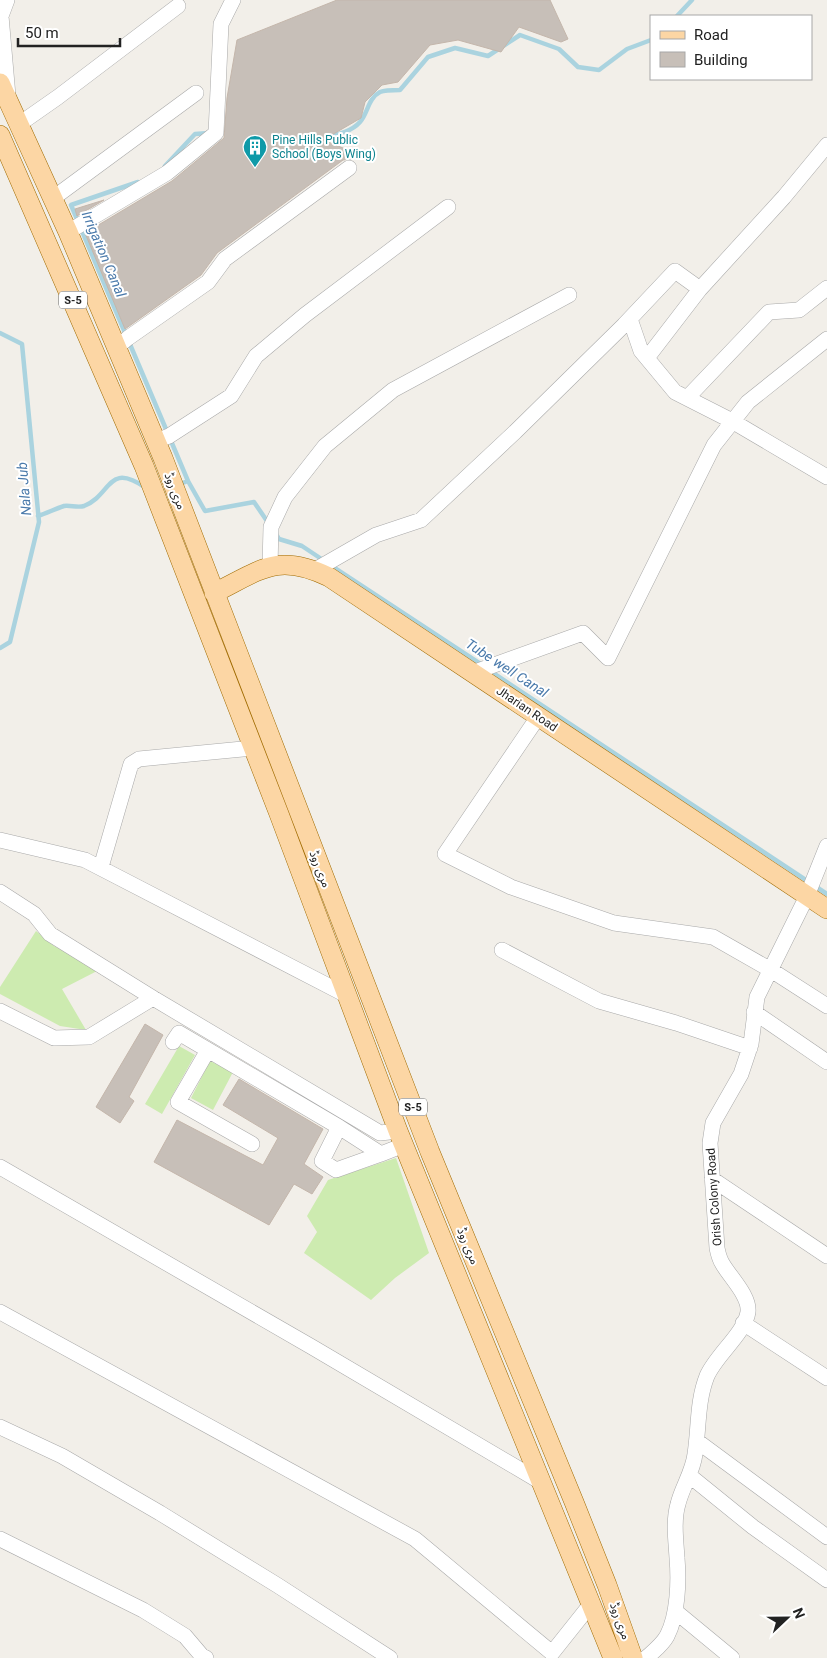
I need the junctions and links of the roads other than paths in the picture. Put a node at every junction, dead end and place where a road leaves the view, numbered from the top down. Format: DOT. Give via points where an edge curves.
graph roads {
  1 [pos="6,0"];
  2 [pos="233,0"];
  3 [pos="178,6"];
  4 [pos="0,83"];
  5 [pos="196,93"];
  6 [pos="9,105"];
  7 [pos="18,125"];
  8 [pos="0,135"];
  9 [pos="827,145"];
  10 [pos="349,168"];
  11 [pos="52,198"];
  12 [pos="448,207"];
  13 [pos="68,232"];
  14 [pos="827,288"];
  15 [pos="700,289"];
  16 [pos="568,295"];
  17 [pos="98,304"];
  18 [pos="79,314"];
  19 [pos="630,319"];
  20 [pos="827,338"];
  21 [pos="117,347"];
  22 [pos="647,358"];
  23 [pos="687,398"];
  24 [pos="732,421"];
  25 [pos="159,450"];
  26 [pos="827,477"];
  27 [pos="270,566"];
  28 [pos="314,570"];
  29 [pos="214,593"];
  30 [pos="472,673"];
  31 [pos="538,717"];
  32 [pos="253,748"];
  33 [pos="297,807"];
  34 [pos="279,814"];
  35 [pos="0,840"];
  36 [pos="827,846"];
  37 [pos="101,867"];
  38 [pos="0,892"];
  39 [pos="807,896"];
  40 [pos="827,909"];
  41 [pos="502,950"];
  42 [pos="771,970"];
  43 [pos="348,996"];
  44 [pos="153,998"];
  45 [pos="827,1006"];
  46 [pos="0,1011"];
  47 [pos="754,1012"];
  48 [pos="173,1042"];
  49 [pos="750,1048"];
  50 [pos="208,1050"];
  51 [pos="827,1062"];
  52 [pos="339,1127"];
  53 [pos="401,1138"];
  54 [pos="252,1144"];
  55 [pos="381,1154"];
  56 [pos="0,1167"];
  57 [pos="712,1179"];
  58 [pos="464,1236"];
  59 [pos="444,1244"];
  60 [pos="827,1256"];
  61 [pos="0,1312"];
  62 [pos="743,1323"];
  63 [pos="827,1378"];
  64 [pos="0,1427"];
  65 [pos="696,1441"];
  66 [pos="690,1476"];
  67 [pos="541,1482"];
  68 [pos="827,1537"];
  69 [pos="0,1540"];
  70 [pos="827,1580"];
  71 [pos="591,1604"];
  72 [pos="675,1611"];
  73 [pos="206,1658"];
  74 [pos="390,1658"];
  75 [pos="612,1658"];
  76 [pos="633,1658"];
  77 [pos="646,1658"];
  78 [pos="732,1658"];
  1 -- 6 [label="street" via="1,16"];
  2 -- 13 [label="street" via="221,24 217,129 168,173"];
  3 -- 7 [label="street"];
  4 -- 6 [label="main road, مری روڈ / S-5"];
  5 -- 11 [label="street"];
  6 -- 7 [label="main road, مری روڈ / S-5"];
  7 -- 11 [label="main road, مری روڈ / S-5"];
  8 -- 18 [label="main road, مری روڈ / S-5"];
  9 -- 15 [label="street"];
  10 -- 21 [label="street" via="225,259 208,282"];
  11 -- 13 [label="main road, مری روڈ / S-5"];
  12 -- 25 [label="street" via="305,314 256,356 231,396 169,436"];
  13 -- 17 [label="main road, مری روڈ / S-5"];
  14 -- 23 [label="street" via="799,310 769,312"];
  15 -- 19 [label="street" via="675,271"];
  15 -- 22 [label="street"];
  16 -- 27 [label="street" via="393,390 325,446 285,497 271,527"];
  17 -- 18 [label="main road"];
  17 -- 21 [label="main road, مری روڈ / S-5"];
  18 -- 32 [label="main road, مری روڈ / S-5" via="144,466"];
  19 -- 22 [label="street" via="641,351"];
  19 -- 28 [label="street" via="421,520 376,535"];
  20 -- 24 [label="street" via="748,402"];
  21 -- 25 [label="main road, مری روڈ / S-5"];
  22 -- 23 [label="street" via="675,392"];
  23 -- 24 [label="street"];
  24 -- 26 [label="street"];
  24 -- 30 [label="street" via="714,445 608,658 583,633"];
  25 -- 29 [label="main road, مری روڈ / S-5"];
  27 -- 28 [label="main road, Jharian Road" via="285,564"];
  27 -- 29 [label="main road, Jharian Road"];
  28 -- 30 [label="main road, Jharian Road"];
  29 -- 33 [label="main road, مری روڈ / S-5"];
  30 -- 31 [label="main road, Jharian Road"];
  31 -- 39 [label="main road, Jharian Road"];
  31 -- 42 [label="street" via="445,854 511,887 614,923 713,937"];
  32 -- 34 [label="main road, مری روڈ / S-5"];
  32 -- 37 [label="street" via="139,759 131,764"];
  33 -- 34 [label="main road"];
  33 -- 58 [label="main road, مری روڈ / S-5"];
  34 -- 43 [label="main road, مری روڈ / S-5"];
  35 -- 37 [label="street" via="85,860"];
  36 -- 39 [label="street, Orish Colony Road"];
  37 -- 43 [label="street"];
  38 -- 44 [label="street" via="34,914 50,934"];
  39 -- 40 [label="main road, Jharian Road"];
  39 -- 42 [label="street, Orish Colony Road"];
  41 -- 49 [label="street" via="598,1001"];
  42 -- 45 [label="street"];
  42 -- 47 [label="street, Orish Colony Road" via="757,997"];
  43 -- 53 [label="main road, مری روڈ / S-5"];
  44 -- 46 [label="street" via="89,1037 54,1038"];
  44 -- 53 [label="street" via="380,1133"];
  47 -- 49 [label="street, Orish Colony Road"];
  47 -- 51 [label="street"];
  48 -- 50 [label="street" via="179,1033"];
  49 -- 57 [label="street, Orish Colony Road" via="742,1074 713,1123 710,1143"];
  50 -- 52 [label="street"];
  50 -- 54 [label="street" via="178,1102"];
  52 -- 55 [label="street"];
  52 -- 55 [label="street" via="322,1160 336,1170"];
  53 -- 55 [label="street"];
  53 -- 59 [label="main road, مری روڈ / S-5"];
  56 -- 67 [label="street"];
  57 -- 60 [label="street"];
  57 -- 62 [label="street, Orish Colony Road" via="717,1248 720,1260 748,1308"];
  58 -- 59 [label="main road"];
  58 -- 76 [label="main road, مری روڈ / S-5" via="607,1586"];
  59 -- 67 [label="main road, مری روڈ / S-5"];
  61 -- 71 [label="street" via="414,1539 552,1653"];
  62 -- 63 [label="street"];
  62 -- 65 [label="street, Orish Colony Road" via="707,1378 699,1404"];
  64 -- 74 [label="street" via="62,1456 160,1513"];
  65 -- 66 [label="street, Orish Colony Road"];
  65 -- 68 [label="street"];
  66 -- 70 [label="street" via="753,1527"];
  66 -- 72 [label="street, Orish Colony Road" via="678,1505"];
  67 -- 71 [label="main road, مری روڈ / S-5"];
  69 -- 73 [label="street" via="143,1610 185,1636"];
  71 -- 75 [label="main road, مری روڈ / S-5"];
  72 -- 77 [label="street, Orish Colony Road" via="667,1635"];
  72 -- 78 [label="street"];
}
